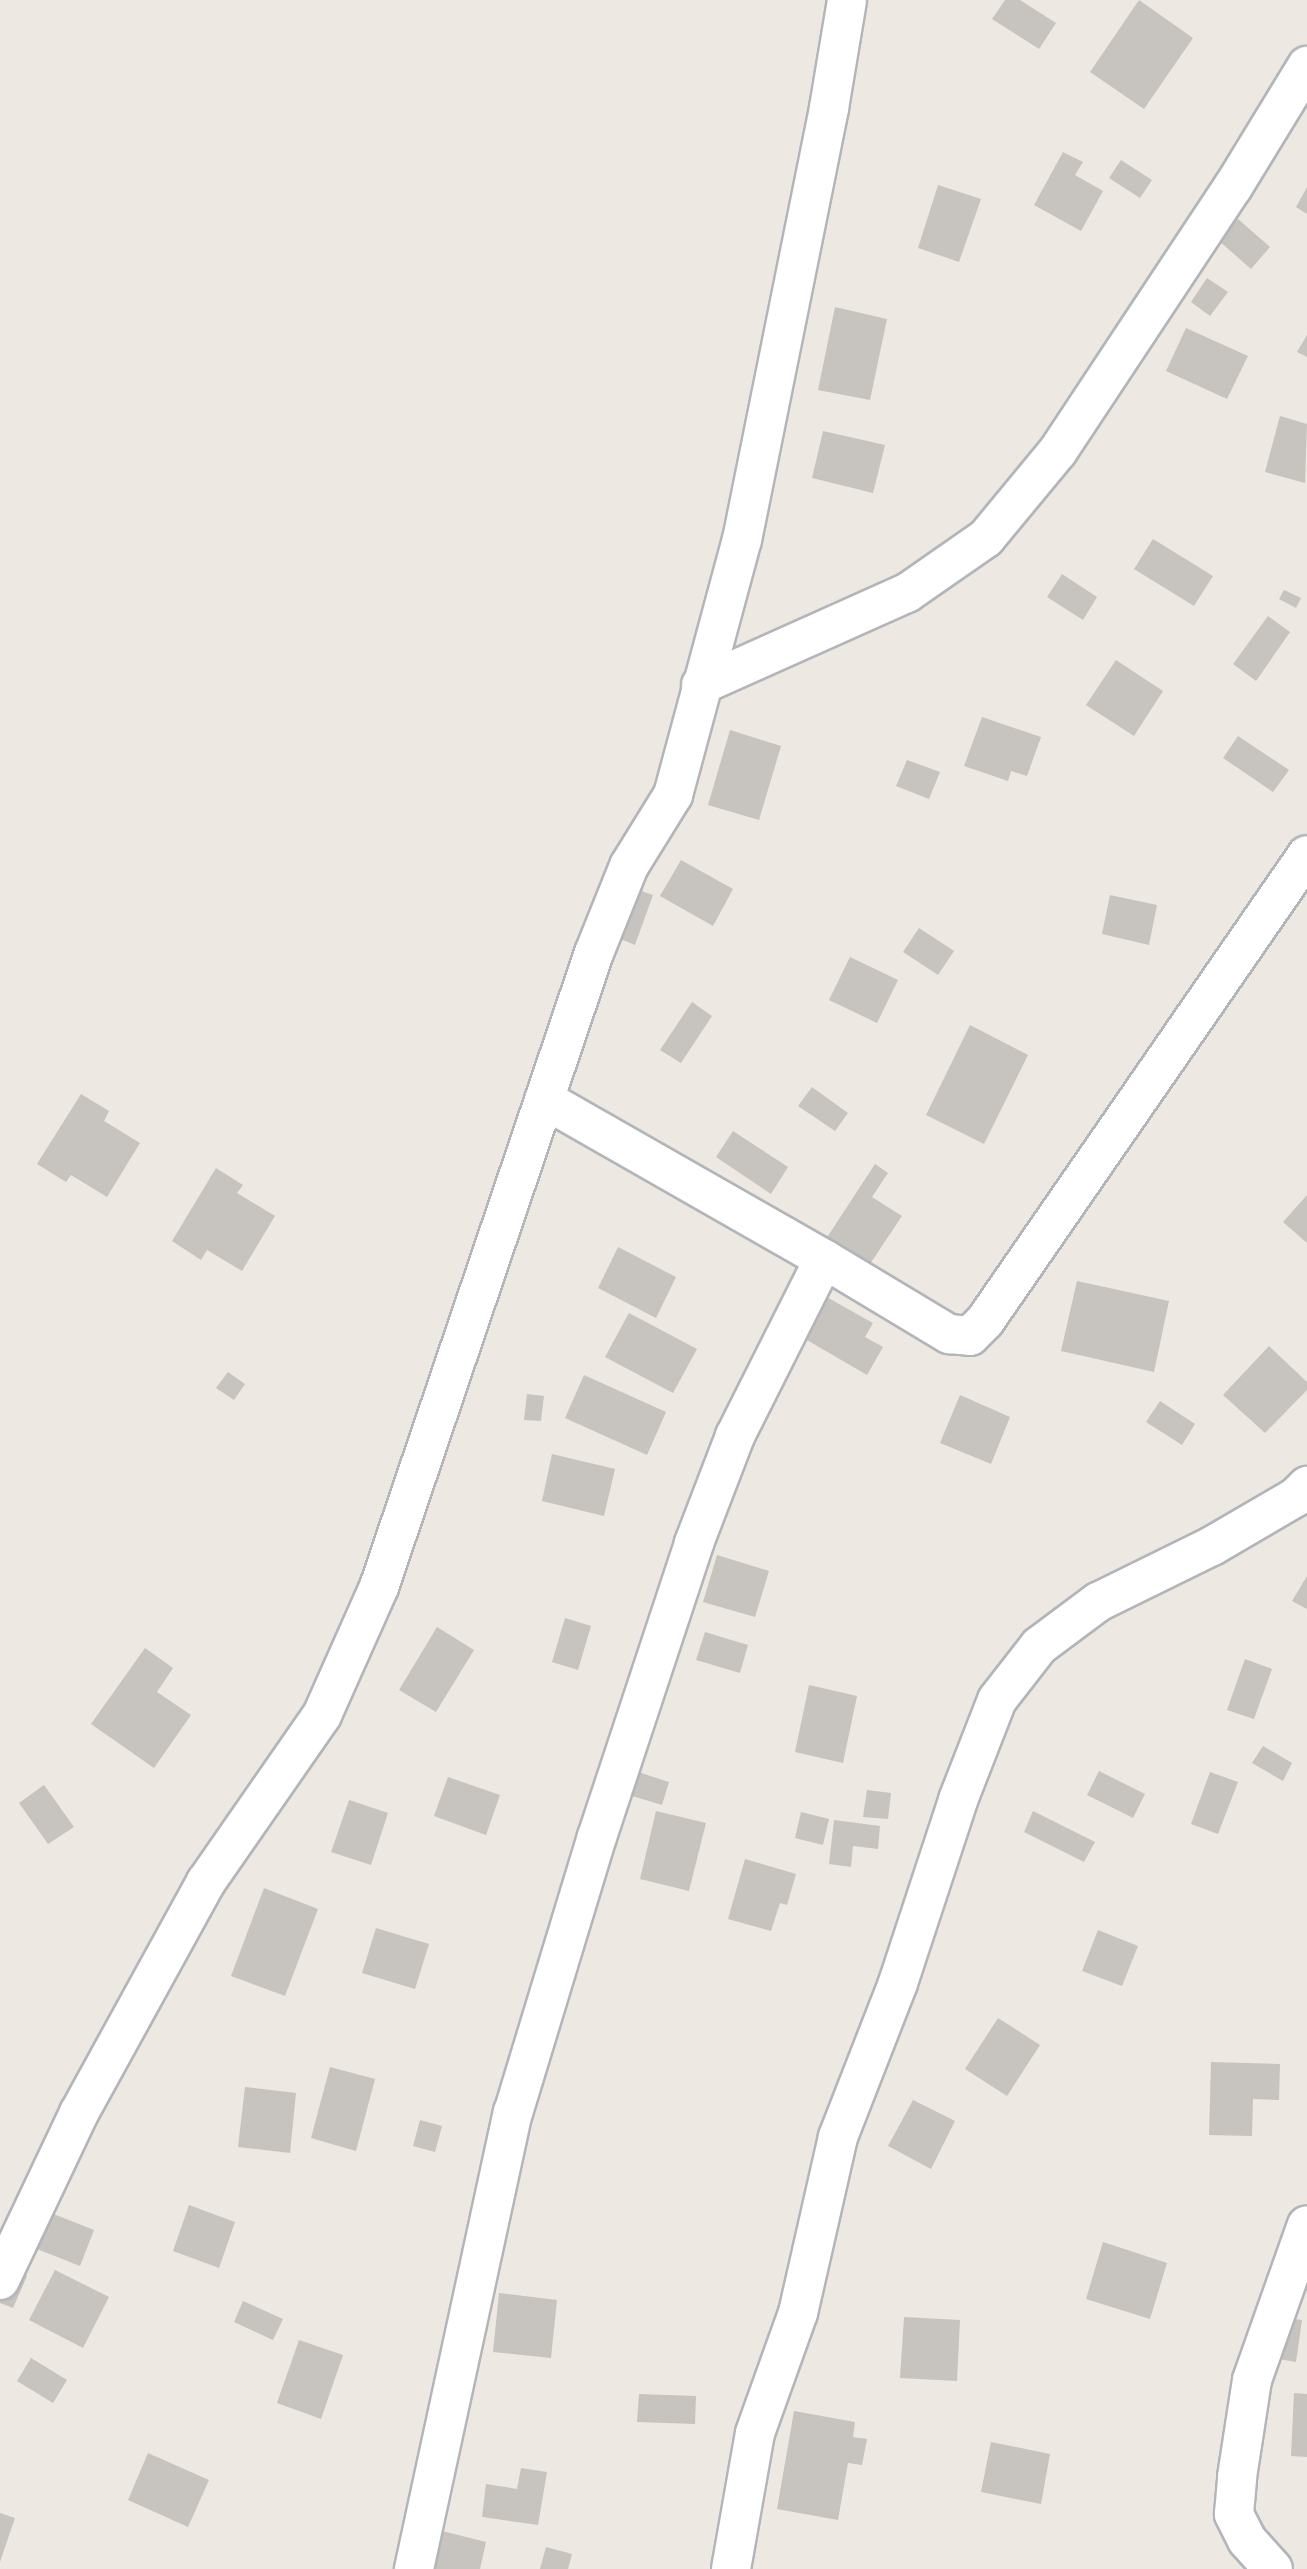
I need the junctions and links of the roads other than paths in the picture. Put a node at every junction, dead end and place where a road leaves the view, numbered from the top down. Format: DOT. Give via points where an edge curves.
graph roads {
  1 [pos="847,0"];
  2 [pos="1307,66"];
  3 [pos="701,685"];
  4 [pos="1307,855"];
  5 [pos="544,1098"];
  6 [pos="824,1259"];
  7 [pos="1307,1486"];
  8 [pos="1307,2225"];
  9 [pos="0,2280"];
  10 [pos="414,2569"];
  11 [pos="731,2569"];
  12 [pos="1273,2569"];
  1 -- 3 [label="street" via="742,540"];
  2 -- 3 [label="street" via="1233,187 1058,451 986,538 907,593"];
  3 -- 5 [label="street" via="673,795 629,866"];
  4 -- 6 [label="street" via="985,1321 970,1336 949,1334"];
  5 -- 6 [label="street"];
  5 -- 9 [label="street" via="379,1587 321,1715 206,1882 79,2113"];
  6 -- 10 [label="street" via="735,1436 694,1544 597,1837 513,2113"];
  7 -- 11 [label="street" via="1212,1546 1098,1602 1039,1646 997,1700 958,1800 898,1983 838,2137 798,2313 755,2433"];
  8 -- 12 [label="street" via="1252,2380 1237,2477 1234,2514 1247,2540"];
}
